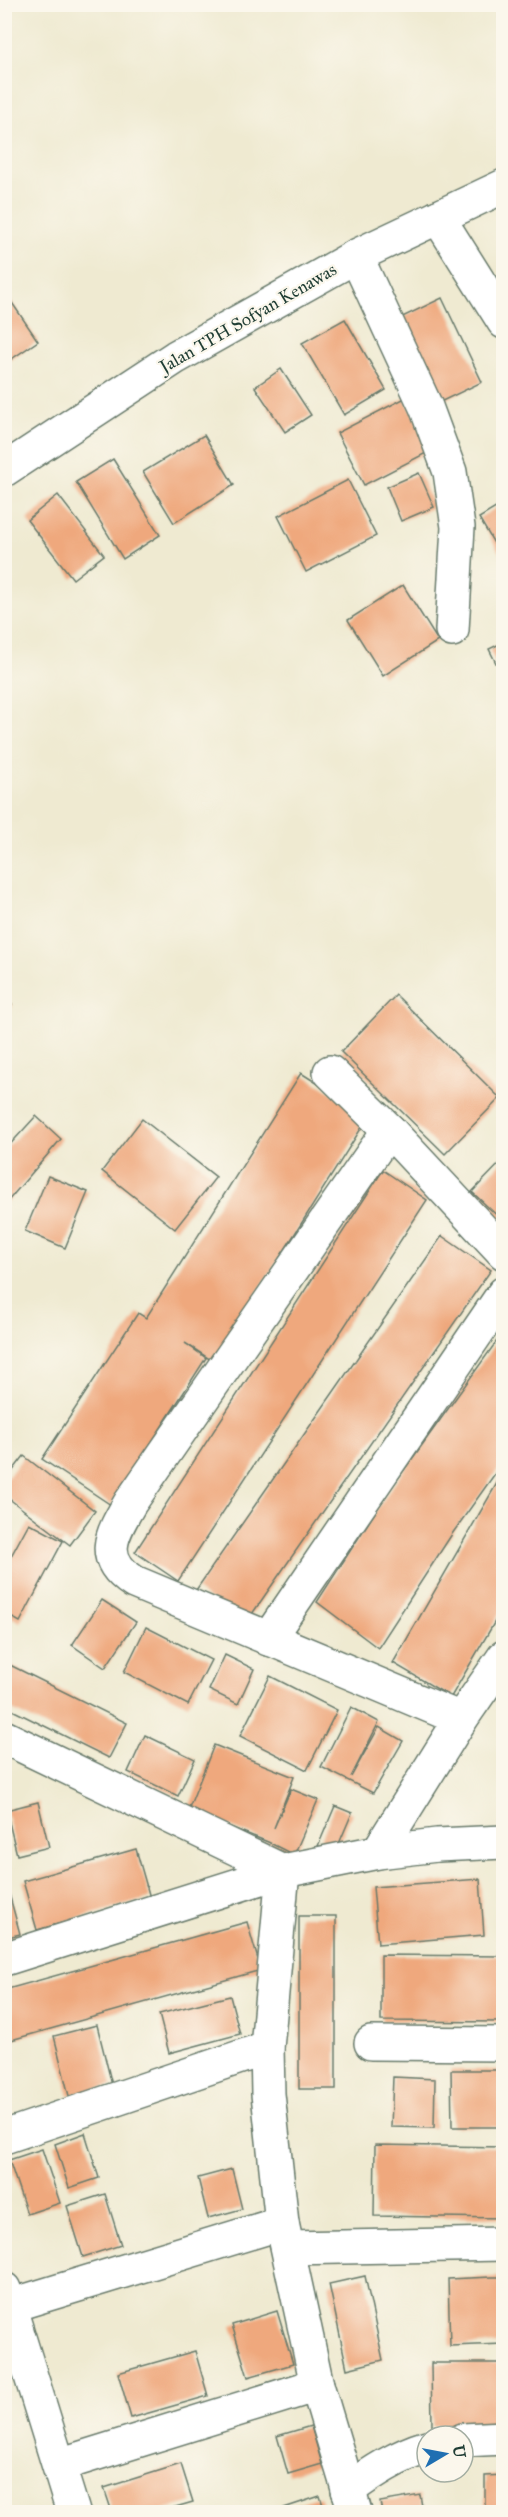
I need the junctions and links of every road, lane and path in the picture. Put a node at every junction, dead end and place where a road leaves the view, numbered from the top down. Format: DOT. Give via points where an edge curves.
graph roads {
  1 [pos="504,186"];
  2 [pos="438,217"];
  3 [pos="356,256"];
  4 [pos="504,322"];
  5 [pos="4,470"];
  6 [pos="452,630"];
  7 [pos="330,1072"];
  8 [pos="389,1130"];
  9 [pos="504,1253"];
  10 [pos="504,1293"];
  11 [pos="268,1639"];
  12 [pos="504,1657"];
  13 [pos="461,1719"];
  14 [pos="4,1737"];
  15 [pos="504,1842"];
  16 [pos="378,1852"];
  17 [pos="283,1871"];
  18 [pos="4,1959"];
  19 [pos="371,2043"];
  20 [pos="504,2044"];
  21 [pos="267,2048"];
  22 [pos="4,2137"];
  23 [pos="285,2236"];
  24 [pos="504,2244"];
  25 [pos="7,2298"];
  26 [pos="317,2385"];
  27 [pos="504,2438"];
  28 [pos="475,2439"];
  29 [pos="415,2451"];
  30 [pos="59,2465"];
  31 [pos="352,2501"];
  32 [pos="74,2512"];
  1 -- 2 [label="street, Jalan TPH Sofyan Kenawas"];
  2 -- 3 [label="street, Jalan TPH Sofyan Kenawas"];
  2 -- 4 [label="street"];
  3 -- 5 [label="street, Jalan TPH Sofyan Kenawas" via="176,357"];
  3 -- 6 [label="street" via="426,407 450,472 458,527"];
  7 -- 8 [label="street"];
  8 -- 9 [label="street"];
  8 -- 11 [label="street" via="115,1529 110,1556 124,1576"];
  10 -- 11 [label="street"];
  11 -- 13 [label="street"];
  12 -- 13 [label="street"];
  13 -- 16 [label="street"];
  14 -- 17 [label="street"];
  15 -- 16 [label="street"];
  16 -- 17 [label="street"];
  17 -- 18 [label="street"];
  17 -- 21 [label="street"];
  19 -- 20 [label="street"];
  21 -- 22 [label="street"];
  21 -- 23 [label="street" via="268,2094"];
  23 -- 24 [label="street"];
  23 -- 25 [label="street"];
  23 -- 26 [label="street"];
  25 -- 30 [label="street"];
  26 -- 30 [label="street"];
  26 -- 31 [label="street"];
  27 -- 28 [label="street"];
  29 -- 31 [label="street" via="381,2467"];
  30 -- 32 [label="street"];
}
